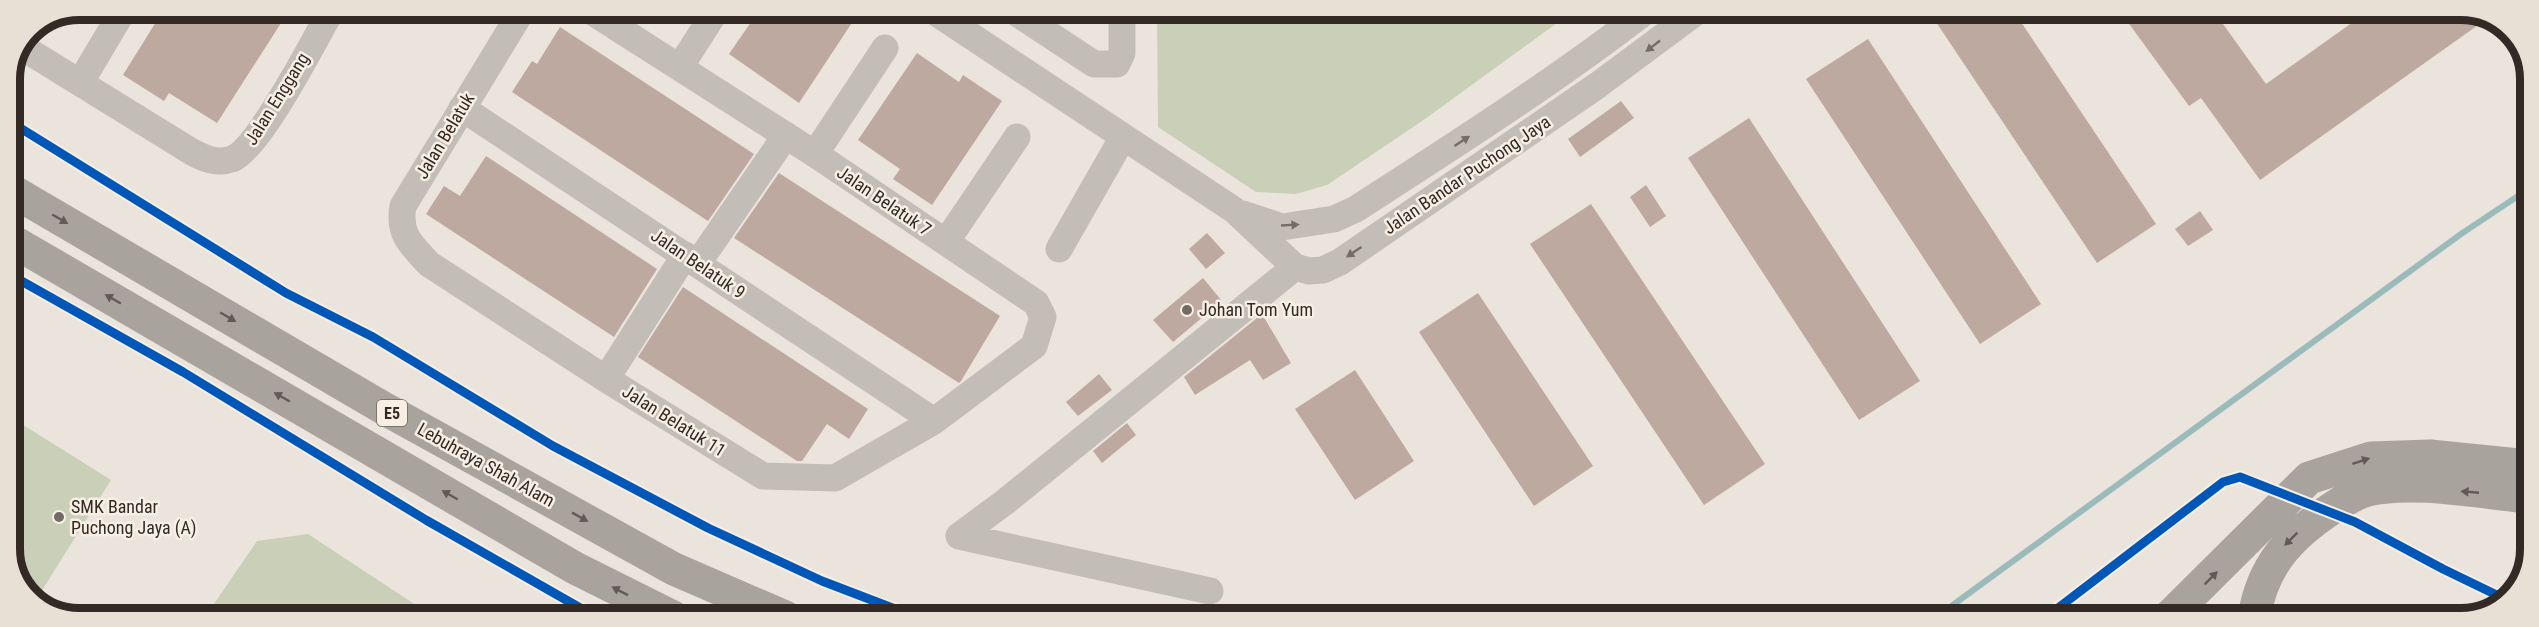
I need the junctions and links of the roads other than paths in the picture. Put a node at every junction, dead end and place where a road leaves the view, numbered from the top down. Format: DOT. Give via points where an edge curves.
graph roads {
  1 [pos="117,20"];
  2 [pos="325,20"];
  3 [pos="516,20"];
  4 [pos="605,20"];
  5 [pos="710,20"];
  6 [pos="948,20"];
  7 [pos="1027,20"];
  8 [pos="1122,20"];
  9 [pos="1634,20"];
  10 [pos="1686,20"];
  11 [pos="885,48"];
  12 [pos="27,49"];
  13 [pos="680,67"];
  14 [pos="80,83"];
  15 [pos="462,108"];
  16 [pos="786,135"];
  17 [pos="1017,137"];
  18 [pos="1124,137"];
  19 [pos="815,154"];
  20 [pos="20,195"];
  21 [pos="1234,210"];
  22 [pos="946,242"];
  23 [pos="20,245"];
  24 [pos="1059,249"];
  25 [pos="692,259"];
  26 [pos="429,264"];
  27 [pos="1295,267"];
  28 [pos="606,379"];
  29 [pos="934,421"];
  30 [pos="2520,465"];
  31 [pos="2520,496"];
  32 [pos="1210,591"];
  33 [pos="655,608"];
  34 [pos="765,608"];
  35 [pos="2178,608"];
  36 [pos="2255,608"];
  1 -- 14 [label="street"];
  2 -- 14 [label="street, Jalan Enggang" via="254,140 233,159 218,162 198,155"];
  3 -- 15 [label="street, Jalan Belatuk"];
  4 -- 13 [label="street, Jalan Belatuk 7"];
  5 -- 13 [label="street"];
  6 -- 18 [label="street, Jalan Bandar Puchong Jaya"];
  7 -- 8 [label="street" via="1094,64 1117,64 1122,53"];
  21 -- 9 [label="street, Jalan Bandar Puchong Jaya, one-way" via="1282,227 1334,219 1490,123"];
  10 -- 27 [label="street, Jalan Bandar Puchong Jaya, one-way" via="1598,85 1340,262 1316,270"];
  11 -- 19 [label="street"];
  12 -- 14 [label="street, Jalan Enggang"];
  13 -- 16 [label="street, Jalan Belatuk 7"];
  15 -- 25 [label="street, Jalan Belatuk 9"];
  15 -- 26 [label="street, Jalan Belatuk" via="403,206 400,221 405,238"];
  16 -- 19 [label="street, Jalan Belatuk 7"];
  16 -- 25 [label="street"];
  17 -- 22 [label="street"];
  18 -- 21 [label="street, Jalan Bandar Puchong Jaya"];
  18 -- 24 [label="street"];
  19 -- 22 [label="street, Jalan Belatuk 7"];
  20 -- 34 [label="highway, Lebuhraya Shah Alam / E5, one-way" via="385,409 654,558"];
  21 -- 27 [label="street, Jalan Bandar Puchong Jaya"];
  22 -- 29 [label="street, Jalan Belatuk 7" via="1036,303 1043,317 1034,346"];
  33 -- 23 [label="highway, E5, one-way" via="575,568"];
  25 -- 28 [label="street"];
  25 -- 29 [label="street, Jalan Belatuk 9"];
  26 -- 28 [label="street, Jalan Belatuk 11"];
  27 -- 32 [label="street" via="959,536"];
  28 -- 29 [label="street, Jalan Belatuk 11" via="763,477 835,478"];
  35 -- 30 [label="highway, one-way" via="2309,478 2371,458 2430,456"];
  31 -- 36 [label="highway, one-way" via="2404,486 2367,490 2304,527 2285,545 2269,570"];
}
